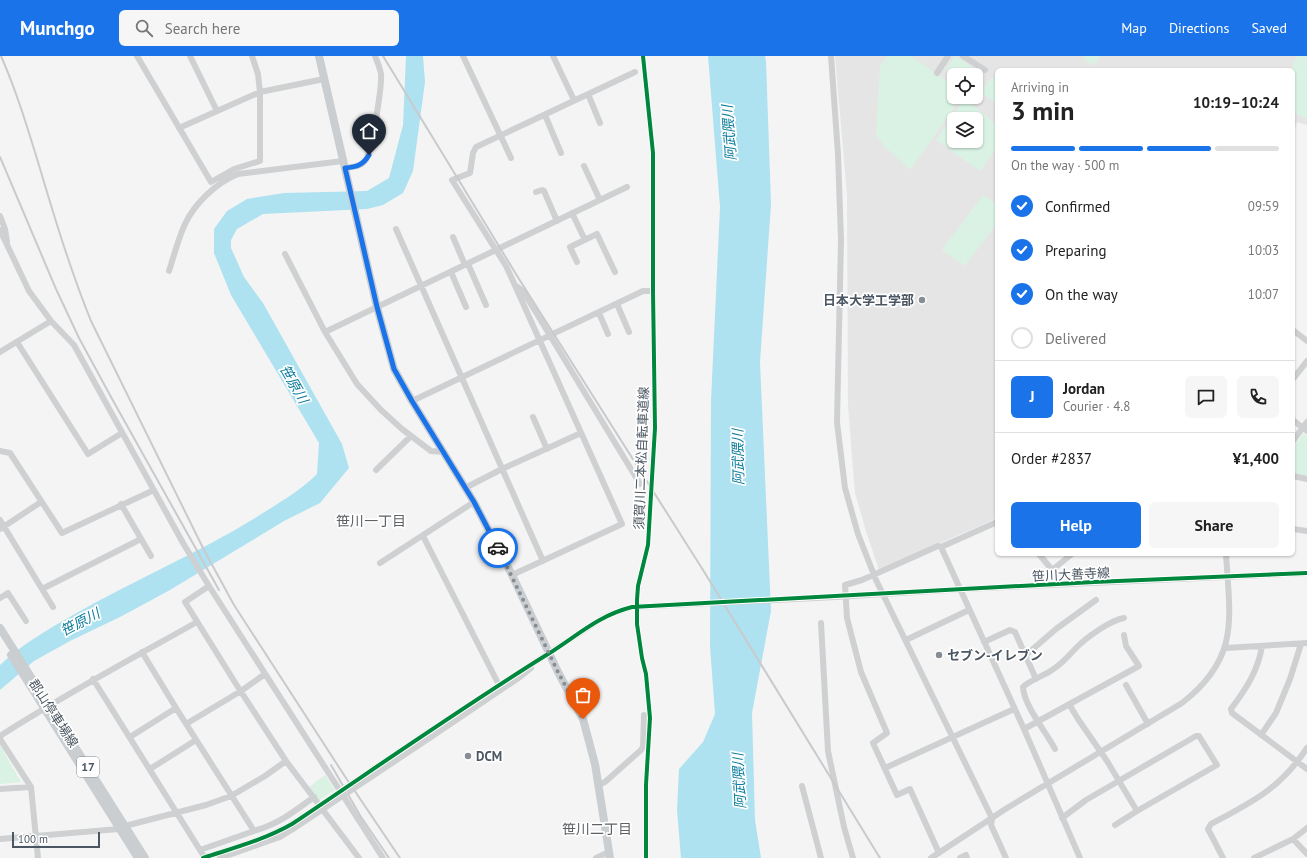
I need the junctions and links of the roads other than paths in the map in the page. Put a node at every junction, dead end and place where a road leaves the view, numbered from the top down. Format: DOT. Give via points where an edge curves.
graph roads {
  1 [pos="138,56"];
  2 [pos="190,56"];
  3 [pos="252,56"];
  4 [pos="319,56"];
  5 [pos="375,56"];
  6 [pos="463,56"];
  7 [pos="553,56"];
  8 [pos="831,56"];
  9 [pos="948,56"];
  10 [pos="963,56"];
  11 [pos="985,70"];
  12 [pos="635,72"];
  13 [pos="937,73"];
  14 [pos="324,79"];
  15 [pos="260,92"];
  16 [pos="588,94"];
  17 [pos="574,100"];
  18 [pos="217,111"];
  19 [pos="545,114"];
  20 [pos="600,122"];
  21 [pos="179,128"];
  22 [pos="500,136"];
  23 [pos="561,153"];
  24 [pos="511,158"];
  25 [pos="584,166"];
  26 [pos="345,167"];
  27 [pos="626,187"];
  28 [pos="536,192"];
  29 [pos="600,200"];
  30 [pos="572,214"];
  31 [pos="0,216"];
  32 [pos="557,221"];
  33 [pos="396,229"];
  34 [pos="0,230"];
  35 [pos="454,237"];
  36 [pos="585,240"];
  37 [pos="9,249"];
  38 [pos="496,250"];
  39 [pos="285,254"];
  40 [pos="577,262"];
  41 [pos="466,265"];
  42 [pos="169,271"];
  43 [pos="451,272"];
  44 [pos="615,272"];
  45 [pos="515,285"];
  46 [pos="421,286"];
  47 [pos="652,291"];
  48 [pos="617,304"];
  49 [pos="486,305"];
  50 [pos="377,307"];
  51 [pos="466,307"];
  52 [pos="599,313"];
  53 [pos="51,321"];
  54 [pos="325,332"];
  55 [pos="629,332"];
  56 [pos="1295,332"];
  57 [pos="608,334"];
  58 [pos="549,336"];
  59 [pos="540,341"];
  60 [pos="1307,341"];
  61 [pos="17,342"];
  62 [pos="0,352"];
  63 [pos="1307,361"];
  64 [pos="1295,376"];
  65 [pos="461,379"];
  66 [pos="412,401"];
  67 [pos="533,417"];
  68 [pos="1295,421"];
  69 [pos="1306,427"];
  70 [pos="122,433"];
  71 [pos="580,433"];
  72 [pos="411,436"];
  73 [pos="1295,439"];
  74 [pos="547,449"];
  75 [pos="0,451"];
  76 [pos="444,452"];
  77 [pos="502,469"];
  78 [pos="376,470"];
  79 [pos="1295,476"];
  80 [pos="1307,479"];
  81 [pos="640,484"];
  82 [pos="465,488"];
  83 [pos="154,490"];
  84 [pos="41,502"];
  85 [pos="474,502"];
  86 [pos="121,504"];
  87 [pos="0,520"];
  88 [pos="995,523"];
  89 [pos="2,528"];
  90 [pos="1295,529"];
  91 [pos="1307,531"];
  92 [pos="423,536"];
  93 [pos="141,539"];
  94 [pos="941,547"];
  95 [pos="151,556"];
  96 [pos="1042,556"];
  97 [pos="1070,556"];
  98 [pos="1226,556"];
  99 [pos="543,561"];
  100 [pos="380,563"];
  101 [pos="1307,573"];
  102 [pos="512,575"];
  103 [pos="874,575"];
  104 [pos="1228,577"];
  105 [pos="208,585"];
  106 [pos="42,589"];
  107 [pos="0,598"];
  108 [pos="1096,600"];
  109 [pos="53,607"];
  110 [pos="969,610"];
  111 [pos="1124,618"];
  112 [pos="26,621"];
  113 [pos="197,622"];
  114 [pos="821,623"];
  115 [pos="0,628"];
  116 [pos="1124,635"];
  117 [pos="3,639"];
  118 [pos="906,640"];
  119 [pos="984,642"];
  120 [pos="1304,644"];
  121 [pos="1262,646"];
  122 [pos="1225,648"];
  123 [pos="142,652"];
  124 [pos="550,653"];
  125 [pos="1026,654"];
  126 [pos="265,674"];
  127 [pos="93,679"];
  128 [pos="1036,679"];
  129 [pos="499,685"];
  130 [pos="1126,685"];
  131 [pos="241,691"];
  132 [pos="1069,704"];
  133 [pos="46,707"];
  134 [pos="176,708"];
  135 [pos="1014,709"];
  136 [pos="644,716"];
  137 [pos="1037,722"];
  138 [pos="186,724"];
  139 [pos="1148,724"];
  140 [pos="1024,730"];
  141 [pos="429,735"];
  142 [pos="1261,735"];
  143 [pos="130,737"];
  144 [pos="953,737"];
  145 [pos="0,738"];
  146 [pos="196,740"];
  147 [pos="1307,748"];
  148 [pos="1055,749"];
  149 [pos="1100,752"];
  150 [pos="286,761"];
  151 [pos="1298,762"];
  152 [pos="885,768"];
  153 [pos="150,769"];
  154 [pos="1307,769"];
  155 [pos="1118,781"];
  156 [pos="1048,784"];
  157 [pos="598,785"];
  158 [pos="802,786"];
  159 [pos="31,787"];
  160 [pos="0,789"];
  161 [pos="231,796"];
  162 [pos="314,797"];
  163 [pos="1137,811"];
  164 [pos="177,813"];
  165 [pos="1062,818"];
  166 [pos="992,819"];
  167 [pos="1115,825"];
  168 [pos="292,826"];
  169 [pos="122,828"];
  170 [pos="1307,828"];
  171 [pos="254,831"];
  172 [pos="36,836"];
  173 [pos="0,838"];
  174 [pos="1293,839"];
  175 [pos="200,850"];
  176 [pos="939,853"];
  177 [pos="1307,854"];
  178 [pos="609,855"];
  179 [pos="38,858"];
  180 [pos="138,858"];
  181 [pos="145,858"];
  182 [pos="204,858"];
  183 [pos="220,858"];
  184 [pos="355,858"];
  185 [pos="359,858"];
  186 [pos="383,858"];
  187 [pos="596,858"];
  188 [pos="821,858"];
  189 [pos="853,858"];
  190 [pos="931,858"];
  191 [pos="960,858"];
  192 [pos="967,858"];
  193 [pos="1006,858"];
  194 [pos="1080,858"];
  195 [pos="1223,858"];
  196 [pos="1254,858"];
  1 -- 21 [label="street"];
  2 -- 18 [label="street"];
  3 -- 15 [label="street"];
  4 -- 14 [label="main road"];
  5 -- 26 [label="street" via="381,73 369,155 356,167"];
  6 -- 22 [label="street"];
  7 -- 17 [label="street"];
  8 -- 103 [label="street" via="841,240 837,422 845,488 858,534"];
  9 -- 13 [label="street"];
  10 -- 11 [label="street"];
  12 -- 16 [label="street"];
  14 -- 15 [label="street"];
  14 -- 26 [label="main road"];
  15 -- 18 [label="street"];
  15 -- 21 [label="street" via="260,161 234,169 211,182"];
  16 -- 17 [label="street"];
  16 -- 20 [label="street"];
  17 -- 19 [label="street"];
  18 -- 21 [label="street"];
  19 -- 22 [label="street"];
  19 -- 23 [label="street"];
  22 -- 24 [label="street"];
  22 -- 38 [label="street" via="476,148 470,173 452,180"];
  25 -- 29 [label="street"];
  26 -- 42 [label="street" via="238,174 228,178 198,203 185,224"];
  26 -- 50 [label="main road"];
  27 -- 29 [label="street"];
  28 -- 32 [label="street" via="544,191"];
  29 -- 30 [label="street"];
  30 -- 32 [label="street"];
  30 -- 36 [label="street"];
  31 -- 37 [label="street"];
  32 -- 38 [label="street"];
  33 -- 46 [label="street"];
  34 -- 37 [label="street"];
  35 -- 41 [label="street"];
  36 -- 40 [label="street" via="570,247"];
  36 -- 44 [label="street" via="598,234"];
  37 -- 53 [label="street" via="29,291"];
  38 -- 41 [label="street"];
  38 -- 45 [label="street"];
  39 -- 54 [label="street"];
  41 -- 43 [label="street"];
  41 -- 49 [label="street"];
  43 -- 46 [label="street"];
  43 -- 51 [label="street"];
  45 -- 58 [label="street" via="522,291"];
  45 -- 59 [label="street"];
  46 -- 50 [label="street"];
  46 -- 65 [label="street"];
  47 -- 48 [label="street" via="644,291"];
  48 -- 52 [label="street"];
  48 -- 55 [label="street"];
  50 -- 54 [label="street"];
  50 -- 66 [label="main road" via="394,369"];
  52 -- 57 [label="street"];
  52 -- 58 [label="street"];
  53 -- 61 [label="street"];
  53 -- 70 [label="street" via="74,345"];
  54 -- 72 [label="street" via="357,384 381,410"];
  56 -- 60 [label="street"];
  58 -- 59 [label="street"];
  58 -- 81 [label="street"];
  59 -- 65 [label="street"];
  59 -- 71 [label="street"];
  61 -- 62 [label="street"];
  61 -- 70 [label="street" via="88,454"];
  63 -- 64 [label="street"];
  65 -- 66 [label="street"];
  65 -- 77 [label="street"];
  66 -- 76 [label="main road"];
  67 -- 74 [label="street"];
  68 -- 69 [label="street"];
  69 -- 73 [label="street"];
  70 -- 83 [label="street"];
  71 -- 74 [label="street"];
  71 -- 99 [label="street" via="622,524"];
  72 -- 76 [label="street" via="431,452"];
  72 -- 78 [label="street"];
  74 -- 77 [label="street"];
  75 -- 84 [label="street" via="10,453"];
  76 -- 82 [label="main road"];
  77 -- 82 [label="street"];
  77 -- 99 [label="street"];
  79 -- 80 [label="street"];
  82 -- 85 [label="main road"];
  83 -- 86 [label="street"];
  83 -- 105 [label="street"];
  84 -- 86 [label="street" via="62,533"];
  84 -- 89 [label="street"];
  85 -- 92 [label="street"];
  85 -- 102 [label="main road"];
  86 -- 93 [label="street"];
  87 -- 89 [label="street"];
  88 -- 94 [label="street"];
  89 -- 106 [label="street"];
  90 -- 91 [label="street"];
  92 -- 100 [label="street"];
  92 -- 129 [label="street"];
  93 -- 95 [label="street"];
  93 -- 106 [label="street"];
  94 -- 103 [label="street" via="938,546"];
  94 -- 110 [label="street"];
  96 -- 97 [label="street" via="1052,570"];
  98 -- 104 [label="street"];
  99 -- 102 [label="street"];
  101 -- 104 [label="street, 笹川大善寺線"];
  102 -- 124 [label="main road"];
  103 -- 118 [label="street"];
  103 -- 152 [label="street" via="845,585 846,612 861,672 887,732 873,743"];
  104 -- 122 [label="street" via="1230,626"];
  104 -- 124 [label="street, 笹川大善寺線, bridge" via="632,607 601,619"];
  105 -- 113 [label="street" via="185,602"];
  105 -- 126 [label="street"];
  106 -- 109 [label="street"];
  107 -- 112 [label="street" via="8,593"];
  108 -- 125 [label="street"];
  110 -- 118 [label="street"];
  110 -- 119 [label="street"];
  111 -- 128 [label="street" via="1111,623 1084,641 1064,661"];
  113 -- 123 [label="street"];
  113 -- 131 [label="street"];
  114 -- 189 [label="street" via="828,751"];
  115 -- 117 [label="main road, 郡山停車場線 / 17"];
  116 -- 132 [label="street" via="1126,646 1139,666"];
  117 -- 133 [label="main road, 郡山停車場線 / 17"];
  118 -- 144 [label="street"];
  119 -- 125 [label="street" via="1011,630 1015,632"];
  119 -- 135 [label="street"];
  120 -- 121 [label="street"];
  120 -- 142 [label="street" via="1276,713"];
  121 -- 122 [label="street"];
  121 -- 142 [label="street" via="1253,677 1231,709 1232,713"];
  122 -- 139 [label="street" via="1211,676 1198,691"];
  123 -- 127 [label="street"];
  123 -- 134 [label="street"];
  124 -- 129 [label="street"];
  124 -- 141 [label="street" via="520,677"];
  124 -- 157 [label="main road" via="583,719 594,758"];
  125 -- 128 [label="street"];
  126 -- 131 [label="street"];
  126 -- 186 [label="street"];
  127 -- 133 [label="street"];
  127 -- 143 [label="street"];
  128 -- 137 [label="street" via="1026,684 1023,689"];
  129 -- 141 [label="street"];
  130 -- 139 [label="street"];
  131 -- 138 [label="street"];
  131 -- 150 [label="street"];
  132 -- 137 [label="street"];
  132 -- 149 [label="street"];
  133 -- 145 [label="street"];
  133 -- 169 [label="main road, 郡山停車場線 / 17"];
  134 -- 138 [label="street"];
  134 -- 143 [label="street"];
  135 -- 140 [label="street"];
  135 -- 144 [label="street"];
  136 -- 157 [label="street" via="641,750 605,782"];
  137 -- 140 [label="street"];
  137 -- 148 [label="street"];
  138 -- 146 [label="street"];
  139 -- 149 [label="street"];
  140 -- 156 [label="street"];
  141 -- 168 [label="street, bridge"];
  142 -- 151 [label="street"];
  143 -- 153 [label="street"];
  144 -- 152 [label="street"];
  144 -- 166 [label="street"];
  145 -- 159 [label="street"];
  146 -- 153 [label="street"];
  146 -- 161 [label="street"];
  147 -- 151 [label="street"];
  149 -- 155 [label="street"];
  149 -- 156 [label="street"];
  150 -- 161 [label="street"];
  150 -- 162 [label="street"];
  151 -- 154 [label="street"];
  151 -- 195 [label="street" via="1271,790 1211,824 1208,829"];
  152 -- 176 [label="street" via="897,795 910,789"];
  153 -- 164 [label="street"];
  155 -- 163 [label="street"];
  155 -- 163 [label="street" via="1196,736 1199,736 1205,745 1217,765"];
  155 -- 165 [label="street"];
  156 -- 165 [label="street"];
  156 -- 166 [label="street"];
  157 -- 178 [label="main road"];
  158 -- 188 [label="street"];
  159 -- 160 [label="street"];
  159 -- 172 [label="street"];
  161 -- 164 [label="street"];
  161 -- 171 [label="street"];
  162 -- 171 [label="street" via="286,818"];
  162 -- 185 [label="street"];
  163 -- 167 [label="street"];
  164 -- 169 [label="street"];
  164 -- 175 [label="street"];
  165 -- 194 [label="street"];
  166 -- 176 [label="street"];
  166 -- 193 [label="street" via="991,825"];
  168 -- 182 [label="street"];
  168 -- 183 [label="street" via="274,839"];
  169 -- 172 [label="street"];
  169 -- 180 [label="main road, 郡山停車場線 / 17"];
  169 -- 181 [label="main road, 郡山停車場線 / 17"];
  170 -- 174 [label="street"];
  171 -- 175 [label="street"];
  172 -- 173 [label="street"];
  172 -- 179 [label="street"];
  174 -- 177 [label="street"];
  174 -- 196 [label="street"];
  175 -- 182 [label="street"];
  176 -- 190 [label="street"];
  178 -- 187 [label="street"];
  184 -- 185 [label="street"];
  191 -- 192 [label="street" via="966,855"];
}
